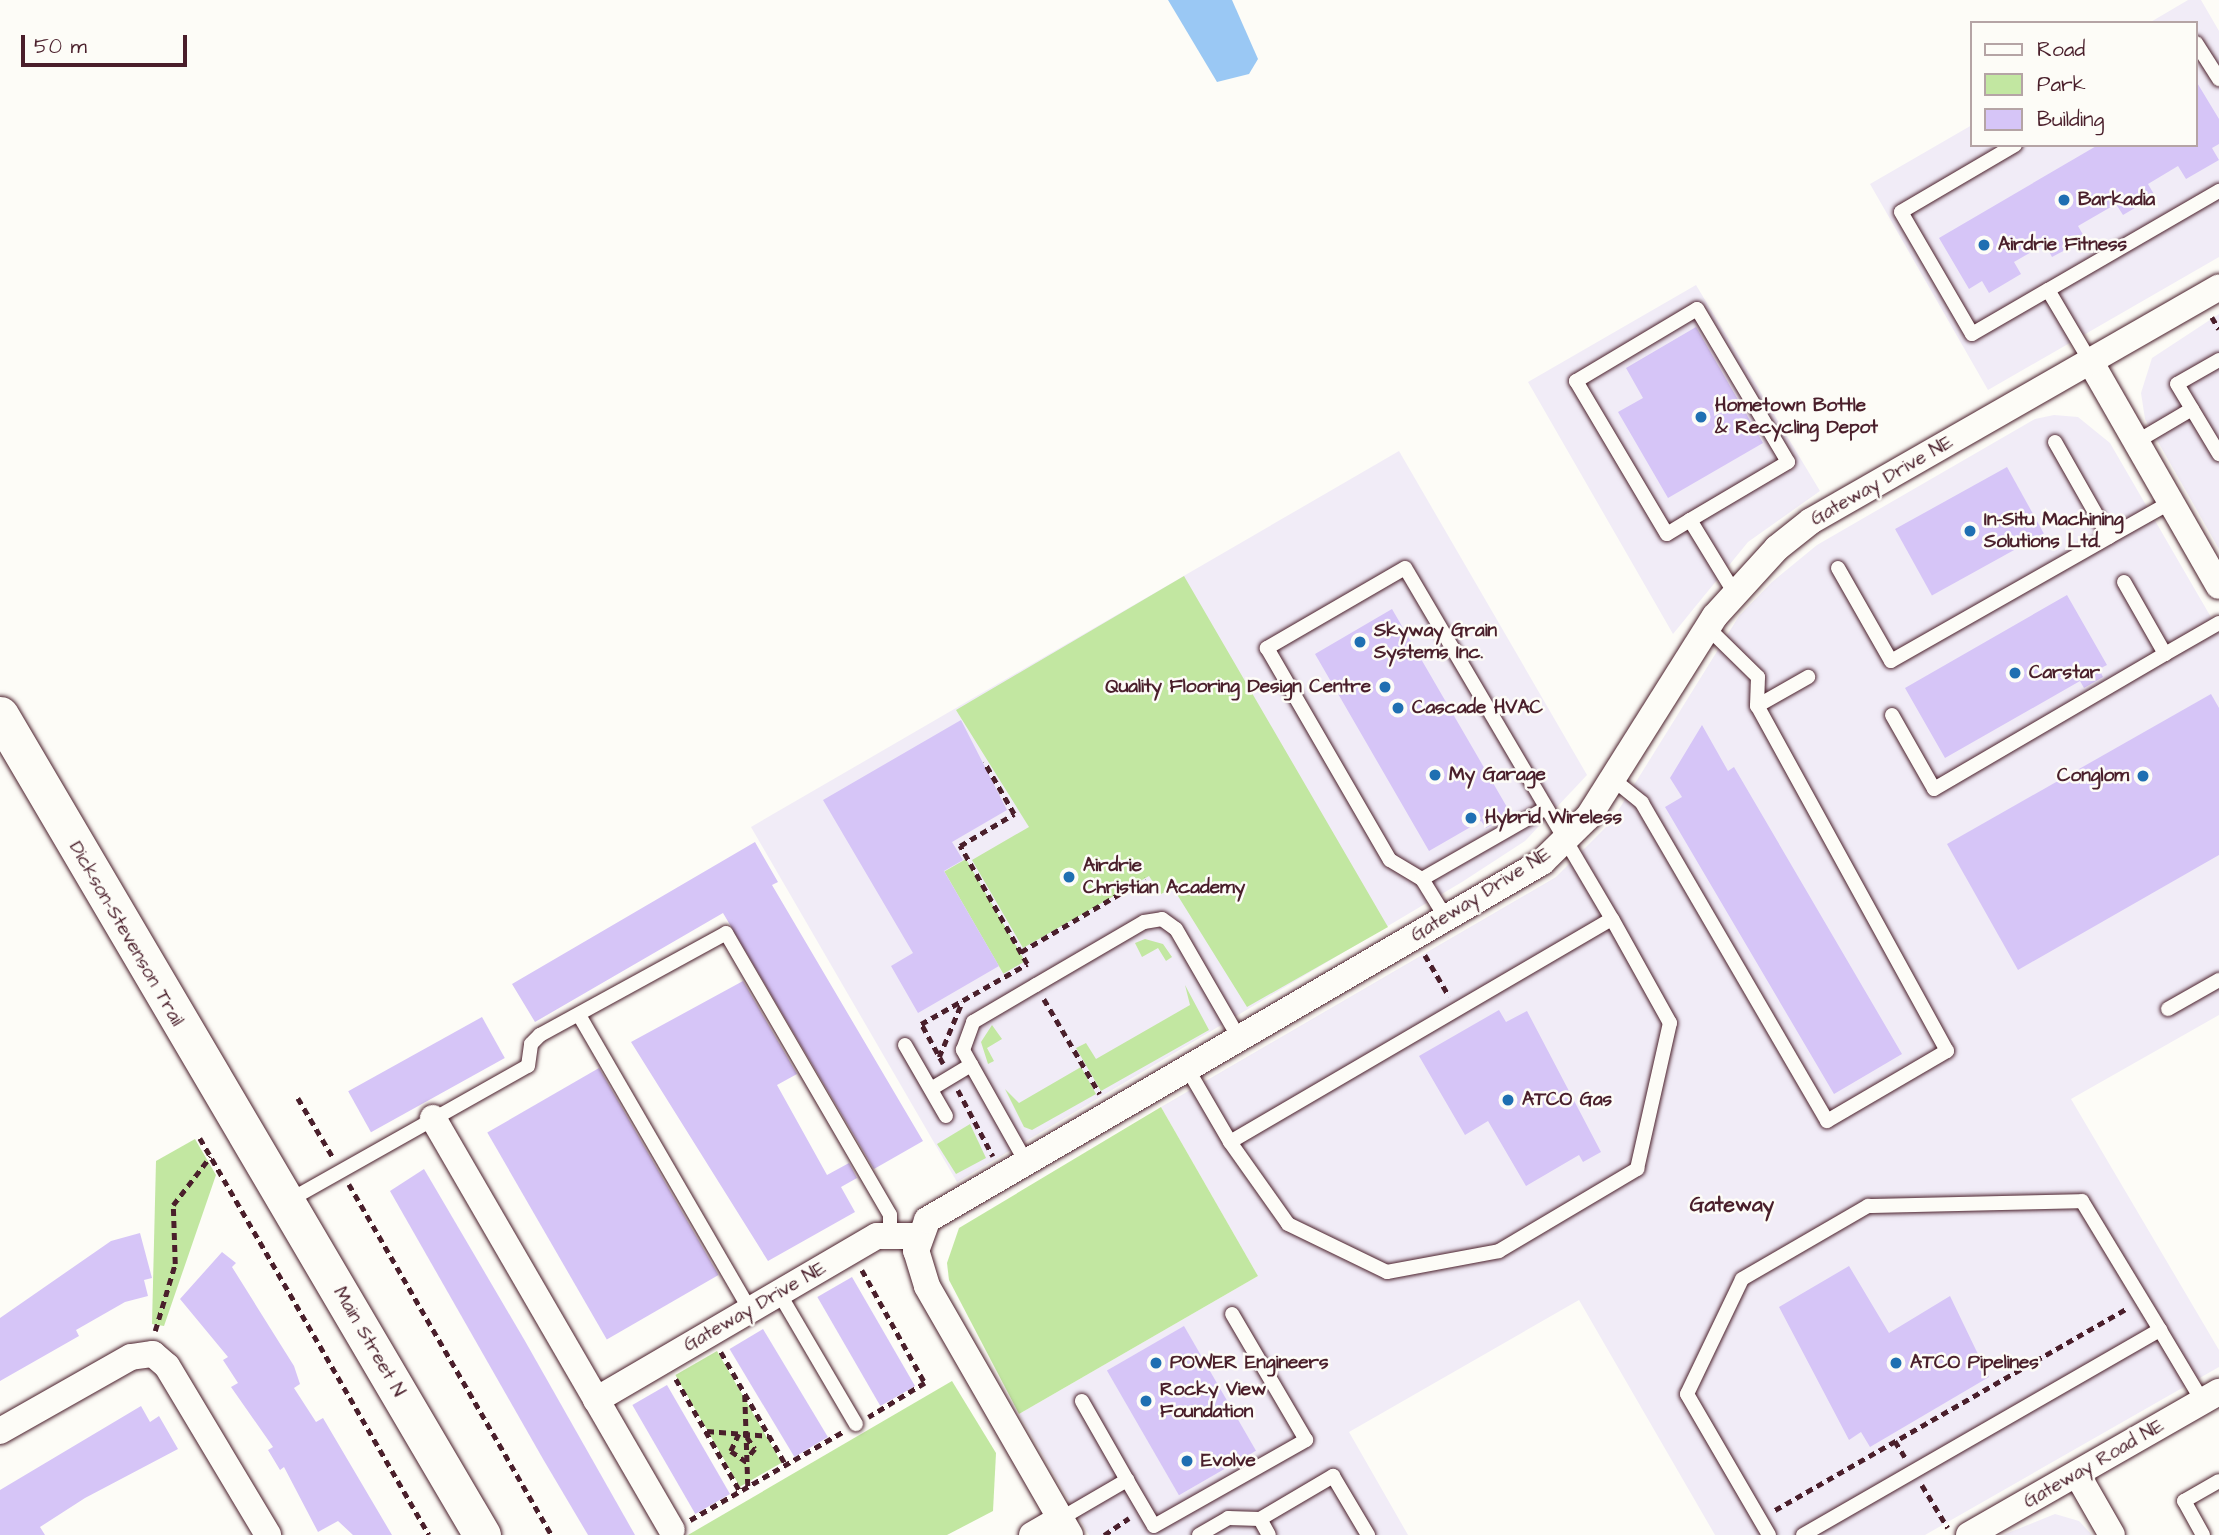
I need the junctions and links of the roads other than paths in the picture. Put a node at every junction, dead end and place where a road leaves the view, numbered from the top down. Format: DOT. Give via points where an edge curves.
graph roads {
  1 [pos="2198,46"];
  2 [pos="2219,79"];
  3 [pos="2012,147"];
  4 [pos="2219,191"];
  5 [pos="2219,287"];
  6 [pos="2048,290"];
  7 [pos="2219,360"];
  8 [pos="2091,361"];
  9 [pos="2192,409"];
  10 [pos="2054,442"];
  11 [pos="2136,442"];
  12 [pos="2219,454"];
  13 [pos="2171,502"];
  14 [pos="1690,520"];
  15 [pos="2109,537"];
  16 [pos="1838,568"];
  17 [pos="2215,569"];
  18 [pos="2123,582"];
  19 [pos="1734,593"];
  20 [pos="2219,623"];
  21 [pos="1709,628"];
  22 [pos="2165,654"];
  23 [pos="1808,677"];
  24 [pos="1757,706"];
  25 [pos="0,715"];
  26 [pos="1892,715"];
  27 [pos="1614,780"];
  28 [pos="1546,808"];
  29 [pos="1565,841"];
  30 [pos="1422,879"];
  31 [pos="1446,918"];
  32 [pos="1612,919"];
  33 [pos="2219,980"];
  34 [pos="2168,1009"];
  35 [pos="579,1016"];
  36 [pos="1239,1038"];
  37 [pos="905,1045"];
  38 [pos="971,1065"];
  39 [pos="1187,1068"];
  40 [pos="931,1089"];
  41 [pos="946,1116"];
  42 [pos="433,1118"];
  43 [pos="1230,1142"];
  44 [pos="256,1150"];
  45 [pos="1015,1169"];
  46 [pos="286,1202"];
  47 [pos="890,1236"];
  48 [pos="919,1236"];
  49 [pos="779,1293"];
  50 [pos="750,1310"];
  51 [pos="1232,1314"];
  52 [pos="2160,1330"];
  53 [pos="2211,1397"];
  54 [pos="596,1400"];
  55 [pos="1082,1401"];
  56 [pos="856,1424"];
  57 [pos="0,1431"];
  58 [pos="2077,1474"];
  59 [pos="1127,1480"];
  60 [pos="2219,1481"];
  61 [pos="1260,1519"];
  62 [pos="1065,1527"];
  63 [pos="672,1530"];
  64 [pos="268,1535"];
  65 [pos="482,1535"];
  66 [pos="1032,1535"];
  67 [pos="1199,1535"];
  68 [pos="1269,1535"];
  69 [pos="1368,1535"];
  70 [pos="1769,1535"];
  71 [pos="1803,1535"];
  72 [pos="1969,1535"];
  73 [pos="2112,1535"];
  74 [pos="2203,1535"];
  1 -- 2 [label="lane"];
  3 -- 6 [label="lane" via="1901,212 1972,334"];
  4 -- 6 [label="lane"];
  5 -- 8 [label="street, Gateway Drive NE"];
  6 -- 8 [label="lane"];
  7 -- 9 [label="lane" via="2178,384"];
  8 -- 11 [label="street"];
  8 -- 19 [label="street, Gateway Drive NE" via="1811,521"];
  9 -- 11 [label="lane"];
  9 -- 12 [label="lane"];
  10 -- 15 [label="lane"];
  11 -- 13 [label="street"];
  13 -- 15 [label="lane"];
  13 -- 17 [label="street"];
  14 -- 14 [label="lane" via="1667,534 1576,381 1698,309 1788,462"];
  14 -- 19 [label="lane"];
  15 -- 16 [label="lane" via="1891,662"];
  18 -- 22 [label="lane"];
  19 -- 21 [label="street, Gateway Drive NE"];
  20 -- 22 [label="lane"];
  21 -- 24 [label="lane" via="1758,677"];
  21 -- 27 [label="street, Gateway Drive NE"];
  22 -- 26 [label="lane" via="1934,789"];
  23 -- 24 [label="lane"];
  24 -- 27 [label="lane" via="1947,1051 1827,1121 1642,803"];
  25 -- 44 [label="street, Dickson-Stevenson Trail"];
  27 -- 29 [label="street, Gateway Drive NE"];
  28 -- 29 [label="lane"];
  28 -- 30 [label="lane"];
  28 -- 30 [label="lane" via="1405,568 1267,648 1390,860"];
  29 -- 31 [label="street, Gateway Drive NE"];
  29 -- 32 [label="lane"];
  30 -- 31 [label="lane"];
  31 -- 36 [label="street, Gateway Drive NE"];
  32 -- 43 [label="lane"];
  32 -- 43 [label="lane" via="1670,1023 1637,1169 1499,1251 1387,1272 1288,1224"];
  33 -- 34 [label="lane"];
  35 -- 42 [label="lane" via="531,1044 528,1066"];
  35 -- 47 [label="lane" via="726,933 890,1215"];
  35 -- 50 [label="lane"];
  36 -- 38 [label="lane" via="1176,929 1162,919 1144,922 973,1022 963,1050"];
  36 -- 39 [label="street, Gateway Drive NE"];
  37 -- 40 [label="lane"];
  38 -- 40 [label="lane"];
  38 -- 45 [label="lane"];
  39 -- 43 [label="lane"];
  39 -- 45 [label="street, Gateway Drive NE"];
  40 -- 41 [label="lane"];
  42 -- 46 [label="lane"];
  42 -- 54 [label="street"];
  44 -- 46 [label="street, Main Street N"];
  45 -- 48 [label="street, Gateway Drive NE" via="927,1220"];
  46 -- 65 [label="street, Main Street N"];
  47 -- 48 [label="street, Gateway Drive NE"];
  47 -- 49 [label="street, Gateway Drive NE" via="877,1236"];
  48 -- 62 [label="street" via="916,1251 927,1286"];
  49 -- 50 [label="street, Gateway Drive NE"];
  49 -- 56 [label="lane"];
  50 -- 54 [label="street, Gateway Drive NE"];
  51 -- 59 [label="lane" via="1307,1440 1154,1526"];
  52 -- 53 [label="lane"];
  52 -- 70 [label="lane" via="2082,1201 1868,1206 1742,1279 1687,1394"];
  52 -- 71 [label="lane"];
  53 -- 58 [label="street, Gateway Road NE"];
  54 -- 63 [label="street"];
  55 -- 59 [label="lane"];
  57 -- 64 [label="street" via="131,1357 147,1355 167,1366"];
  58 -- 72 [label="street, Gateway Road NE"];
  58 -- 73 [label="street"];
  59 -- 62 [label="lane"];
  60 -- 74 [label="lane" via="2184,1501"];
  61 -- 67 [label="lane" via="1228,1518"];
  61 -- 68 [label="lane"];
  61 -- 69 [label="lane" via="1333,1476"];
  62 -- 66 [label="street"];
}
